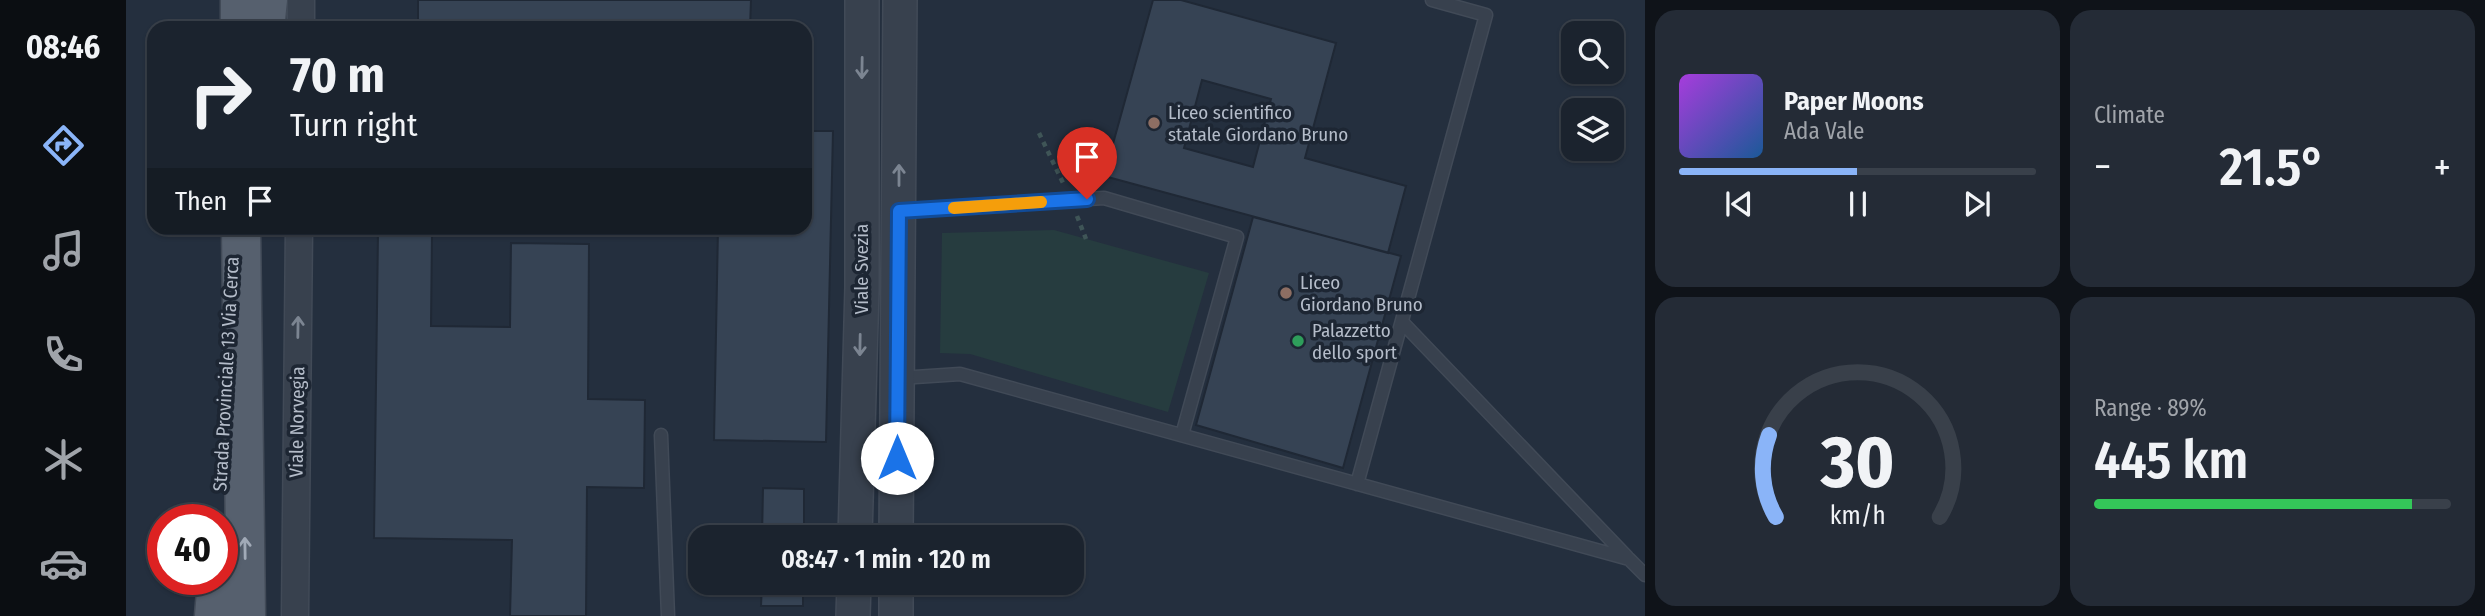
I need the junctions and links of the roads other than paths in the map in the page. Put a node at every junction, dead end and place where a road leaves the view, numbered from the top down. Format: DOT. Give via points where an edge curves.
graph roads {
  1 [pos="240,0"];
  2 [pos="268,0"];
  3 [pos="301,0"];
  4 [pos="862,0"];
  5 [pos="900,0"];
  6 [pos="1432,0"];
  7 [pos="240,21"];
  8 [pos="266,21"];
  9 [pos="301,21"];
  10 [pos="899,211"];
  11 [pos="233,235"];
  12 [pos="241,235"];
  13 [pos="299,235"];
  14 [pos="1402,322"];
  15 [pos="912,378"];
  16 [pos="661,435"];
  17 [pos="1182,435"];
  18 [pos="1357,484"];
  19 [pos="220,504"];
  20 [pos="855,525"];
  21 [pos="898,525"];
  22 [pos="1629,559"];
  23 [pos="1645,575"];
  24 [pos="215,595"];
  25 [pos="854,595"];
  26 [pos="896,595"];
  27 [pos="214,616"];
  28 [pos="246,616"];
  29 [pos="295,616"];
  30 [pos="668,616"];
  31 [pos="853,616"];
  32 [pos="896,616"];
  1 -- 7 [label="main road"];
  2 -- 8 [label="main road"];
  3 -- 9 [label="street"];
  4 -- 20 [label="street, Viale Svezia, one-way" via="862,287"];
  10 -- 5 [label="street, Viale Svezia, one-way"];
  6 -- 14 [label="lane" via="1486,15"];
  10 -- 15 [label="street, Viale Svezia"];
  10 -- 17 [label="lane" via="1104,198 1237,237"];
  11 -- 19 [label="main road, Strada Provinciale 13 Via Cerca"];
  28 -- 12 [label="main road, Strada Provinciale 13 Via Cerca, one-way"];
  29 -- 13 [label="street, Viale Norvegia, one-way"];
  14 -- 18 [label="lane"];
  14 -- 22 [label="lane"];
  15 -- 17 [label="lane" via="960,374"];
  15 -- 21 [label="street, Viale Svezia"];
  16 -- 30 [label="lane"];
  17 -- 18 [label="lane"];
  18 -- 22 [label="lane"];
  22 -- 23 [label="lane"];
  24 -- 27 [label="main road"];
  25 -- 31 [label="street"];
  26 -- 32 [label="street"];
}
